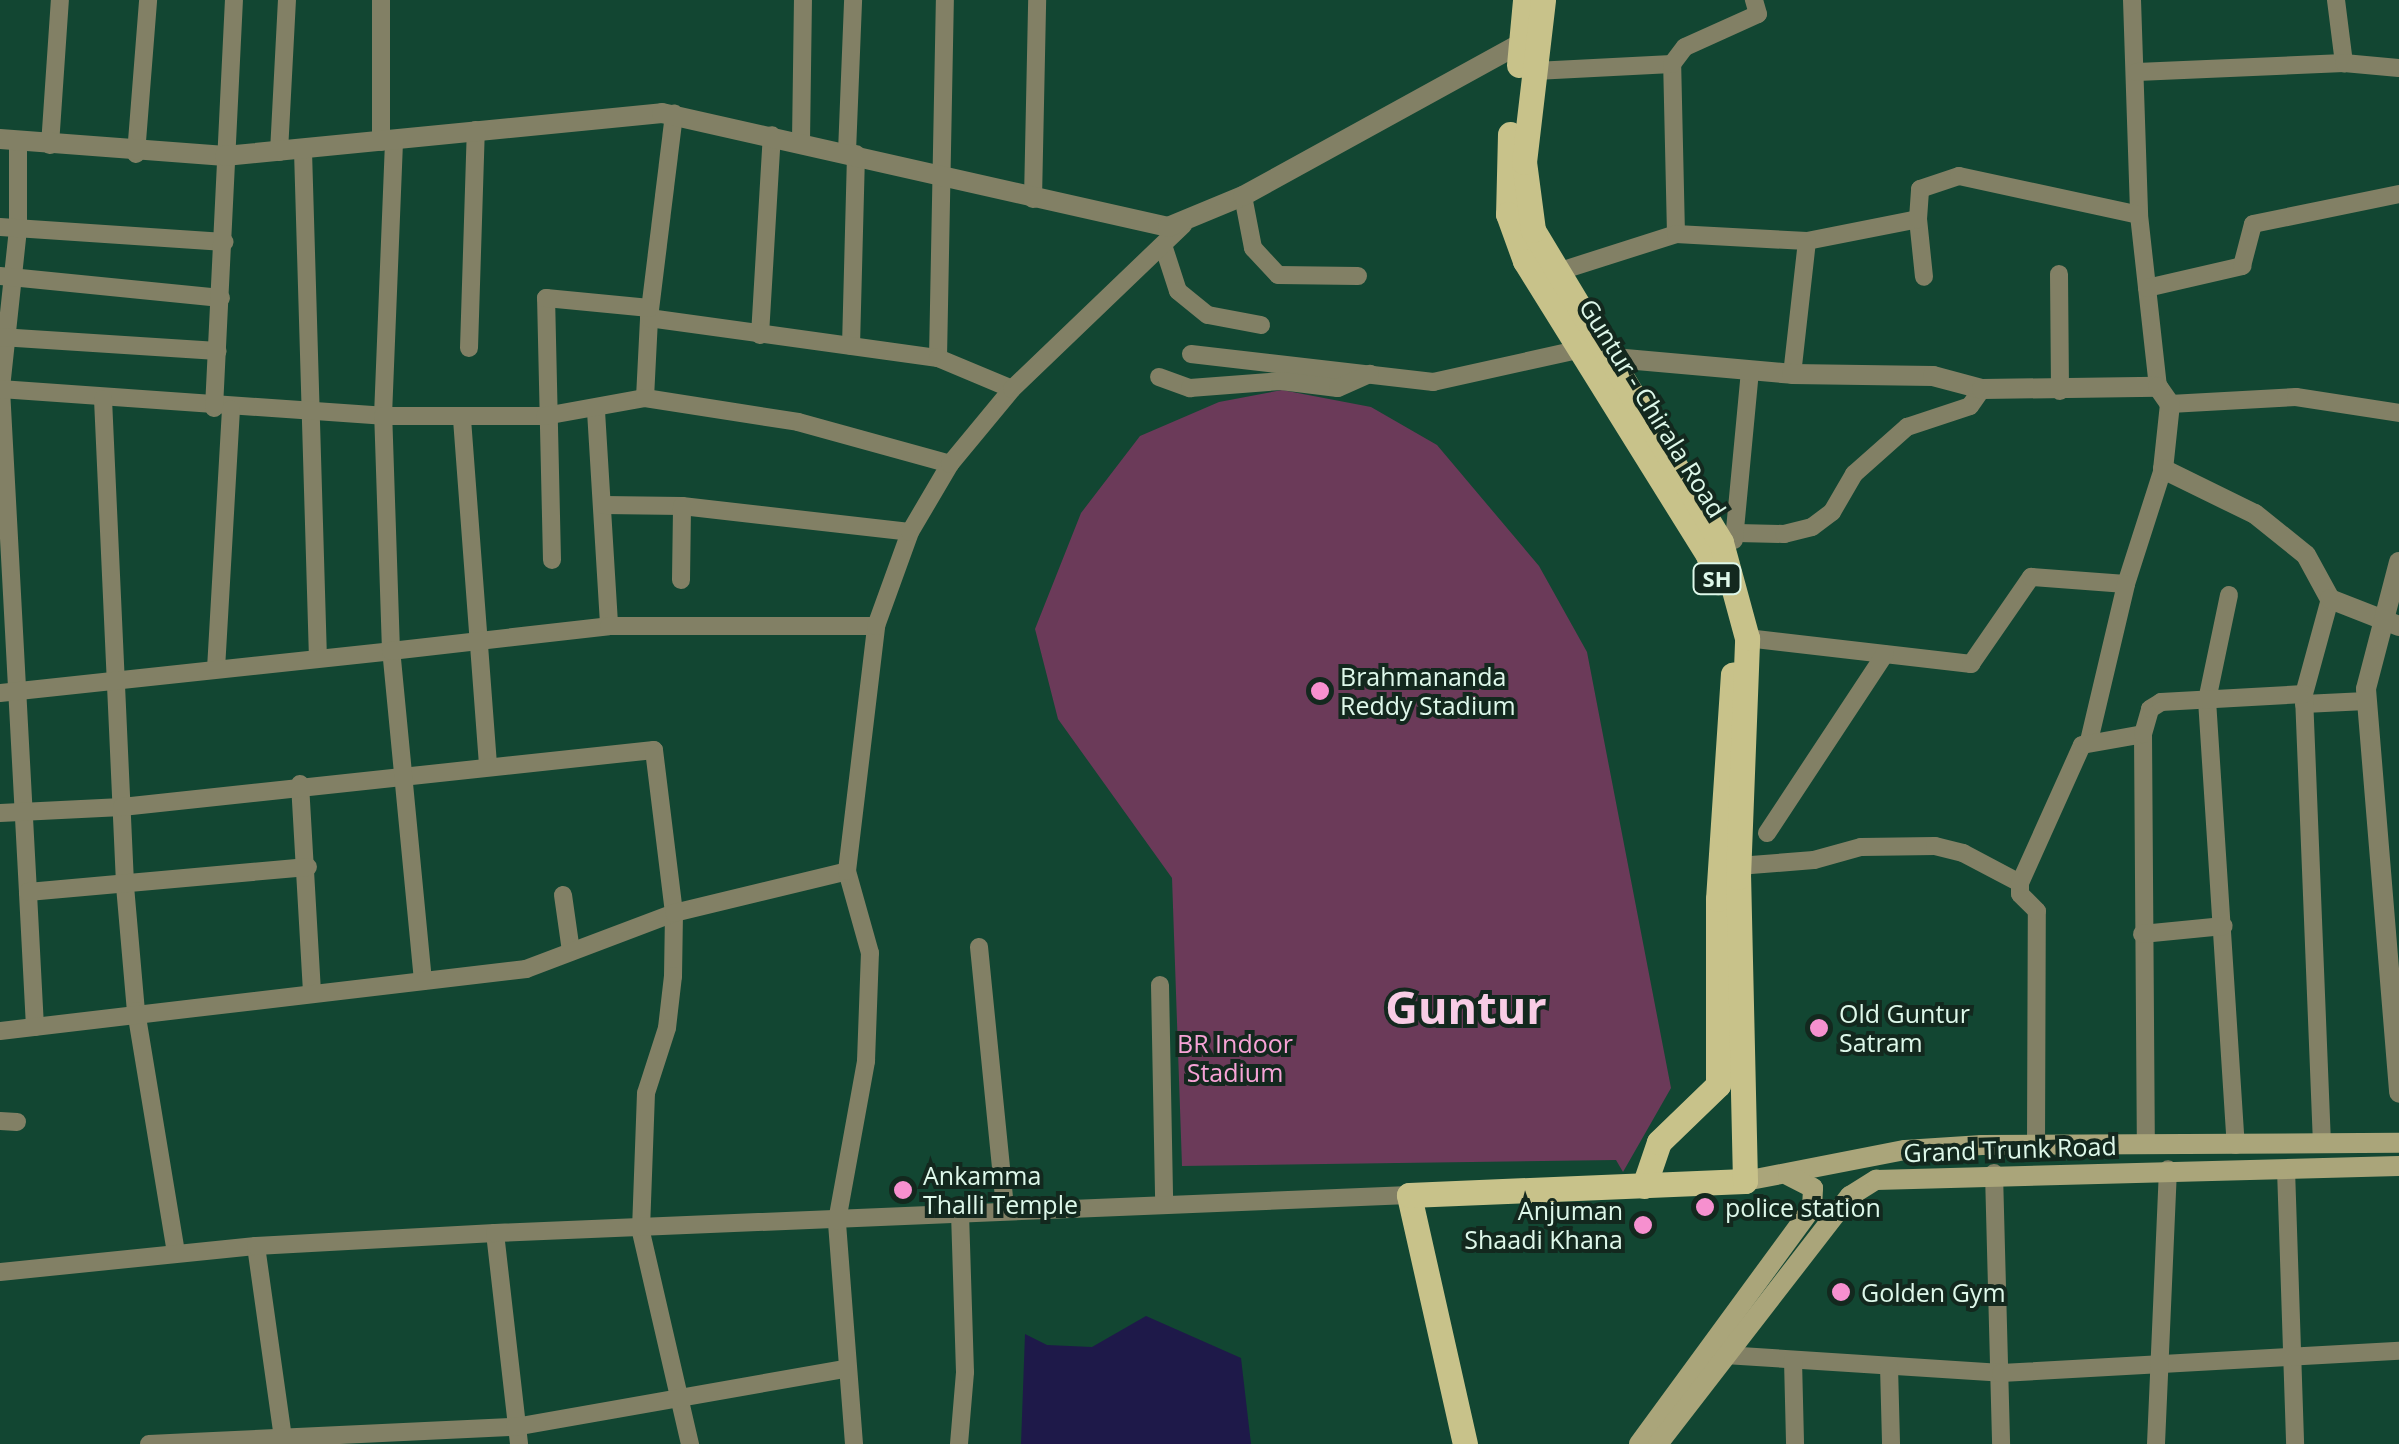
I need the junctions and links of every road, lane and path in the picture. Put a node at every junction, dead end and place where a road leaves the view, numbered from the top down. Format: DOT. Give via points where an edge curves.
graph roads {
  1 [pos="60,0"];
  2 [pos="148,0"];
  3 [pos="234,0"];
  4 [pos="287,0"];
  5 [pos="382,0"];
  6 [pos="804,0"];
  7 [pos="853,0"];
  8 [pos="945,0"];
  9 [pos="1037,0"];
  10 [pos="1525,0"];
  11 [pos="1543,0"];
  12 [pos="1754,0"];
  13 [pos="2132,0"];
  14 [pos="2336,0"];
  15 [pos="1531,37"];
  16 [pos="2344,63"];
  17 [pos="1672,64"];
  18 [pos="2399,68"];
  19 [pos="1535,71"];
  20 [pos="2137,72"];
  21 [pos="674,114"];
  22 [pos="476,130"];
  23 [pos="772,135"];
  24 [pos="9,140"];
  25 [pos="388,141"];
  26 [pos="800,141"];
  27 [pos="50,144"];
  28 [pos="303,151"];
  29 [pos="279,152"];
  30 [pos="852,153"];
  31 [pos="136,154"];
  32 [pos="225,156"];
  33 [pos="941,176"];
  34 [pos="2399,194"];
  35 [pos="1243,196"];
  36 [pos="1034,199"];
  37 [pos="2139,215"];
  38 [pos="1918,219"];
  39 [pos="1184,224"];
  40 [pos="9,228"];
  41 [pos="1676,234"];
  42 [pos="1806,241"];
  43 [pos="225,242"];
  44 [pos="1164,248"];
  45 [pos="1554,273"];
  46 [pos="2058,274"];
  47 [pos="6,276"];
  48 [pos="1358,276"];
  49 [pos="1924,277"];
  50 [pos="2148,288"];
  51 [pos="221,298"];
  52 [pos="649,313"];
  53 [pos="1261,324"];
  54 [pos="760,334"];
  55 [pos="4,338"];
  56 [pos="851,346"];
  57 [pos="469,348"];
  58 [pos="1582,349"];
  59 [pos="218,350"];
  60 [pos="1191,354"];
  61 [pos="938,358"];
  62 [pos="1614,358"];
  63 [pos="1750,372"];
  64 [pos="1370,374"];
  65 [pos="1792,374"];
  66 [pos="1159,377"];
  67 [pos="1012,388"];
  68 [pos="1,389"];
  69 [pos="1982,390"];
  70 [pos="2060,391"];
  71 [pos="2164,395"];
  72 [pos="645,398"];
  73 [pos="103,399"];
  74 [pos="222,408"];
  75 [pos="596,410"];
  76 [pos="2399,413"];
  77 [pos="313,414"];
  78 [pos="383,416"];
  79 [pos="545,416"];
  80 [pos="462,418"];
  81 [pos="950,464"];
  82 [pos="2163,470"];
  83 [pos="604,504"];
  84 [pos="682,506"];
  85 [pos="910,532"];
  86 [pos="1731,542"];
  87 [pos="552,560"];
  88 [pos="2399,562"];
  89 [pos="681,580"];
  90 [pos="2126,584"];
  91 [pos="2229,595"];
  92 [pos="2330,599"];
  93 [pos="2390,622"];
  94 [pos="610,626"];
  95 [pos="876,626"];
  96 [pos="1747,638"];
  97 [pos="476,643"];
  98 [pos="391,652"];
  99 [pos="1885,654"];
  100 [pos="318,658"];
  101 [pos="216,670"];
  102 [pos="119,682"];
  103 [pos="9,692"];
  104 [pos="2304,699"];
  105 [pos="2207,700"];
  106 [pos="2366,701"];
  107 [pos="2144,734"];
  108 [pos="2089,741"];
  109 [pos="488,765"];
  110 [pos="402,777"];
  111 [pos="300,784"];
  112 [pos="122,807"];
  113 [pos="24,812"];
  114 [pos="0,813"];
  115 [pos="1767,833"];
  116 [pos="1738,866"];
  117 [pos="308,867"];
  118 [pos="848,871"];
  119 [pos="2020,883"];
  120 [pos="125,886"];
  121 [pos="28,892"];
  122 [pos="563,895"];
  123 [pos="2391,908"];
  124 [pos="674,913"];
  125 [pos="2224,926"];
  126 [pos="2142,934"];
  127 [pos="978,947"];
  128 [pos="571,950"];
  129 [pos="423,981"];
  130 [pos="1160,985"];
  131 [pos="312,993"];
  132 [pos="136,1011"];
  133 [pos="36,1027"];
  134 [pos="0,1032"];
  135 [pos="2399,1093"];
  136 [pos="2399,1143"];
  137 [pos="2322,1144"];
  138 [pos="2036,1145"];
  139 [pos="2146,1145"];
  140 [pos="2236,1145"];
  141 [pos="2399,1166"];
  142 [pos="2168,1169"];
  143 [pos="2286,1169"];
  144 [pos="1994,1173"];
  145 [pos="1786,1175"];
  146 [pos="1745,1181"];
  147 [pos="1644,1186"];
  148 [pos="1410,1194"];
  149 [pos="1164,1203"];
  150 [pos="1005,1209"];
  151 [pos="960,1217"];
  152 [pos="837,1221"];
  153 [pos="641,1232"];
  154 [pos="494,1233"];
  155 [pos="256,1246"];
  156 [pos="176,1253"];
  157 [pos="0,1272"];
  158 [pos="2399,1352"];
  159 [pos="1726,1355"];
  160 [pos="2294,1357"];
  161 [pos="1792,1360"];
  162 [pos="2156,1365"];
  163 [pos="1890,1366"];
  164 [pos="844,1369"];
  165 [pos="2001,1374"];
  166 [pos="679,1398"];
  167 [pos="517,1436"];
  168 [pos="283,1439"];
  169 [pos="150,1444"];
  170 [pos="690,1444"];
  171 [pos="854,1444"];
  172 [pos="959,1444"];
  173 [pos="1465,1444"];
  174 [pos="1639,1444"];
  175 [pos="1658,1444"];
  176 [pos="1795,1444"];
  177 [pos="1891,1444"];
  178 [pos="2001,1444"];
  179 [pos="2156,1444"];
  180 [pos="2295,1444"];
  1 -- 27 [label="street"];
  2 -- 31 [label="street"];
  3 -- 32 [label="street"];
  4 -- 29 [label="street"];
  5 -- 25 [label="street"];
  6 -- 26 [label="street"];
  7 -- 30 [label="street"];
  8 -- 33 [label="street"];
  9 -- 36 [label="street"];
  10 -- 15 [label="main road, Guntur - Chirala Road / SH"];
  11 -- 15 [label="main road, Guntur - Chirala Road / SH"];
  12 -- 17 [label="street" via="1758,14 1686,47"];
  13 -- 20 [label="street"];
  14 -- 16 [label="street"];
  15 -- 19 [label="main road, Guntur - Chirala Road / SH"];
  15 -- 35 [label="street"];
  15 -- 58 [label="main road, Guntur - Chirala Road / SH" via="1509,140 1508,214 1525,261"];
  16 -- 18 [label="street"];
  16 -- 20 [label="street"];
  17 -- 19 [label="street"];
  17 -- 41 [label="street"];
  19 -- 45 [label="main road, Guntur - Chirala Road / SH" via="1525,190"];
  20 -- 37 [label="street"];
  21 -- 22 [label="street"];
  21 -- 23 [label="street"];
  21 -- 52 [label="street"];
  22 -- 25 [label="street"];
  22 -- 57 [label="street"];
  23 -- 26 [label="street"];
  23 -- 54 [label="street"];
  24 -- 27 [label="street"];
  24 -- 40 [label="street"];
  25 -- 28 [label="street"];
  25 -- 78 [label="street"];
  26 -- 30 [label="street"];
  27 -- 31 [label="street"];
  28 -- 29 [label="street"];
  28 -- 77 [label="street"];
  29 -- 32 [label="street"];
  30 -- 33 [label="street"];
  30 -- 56 [label="street"];
  31 -- 32 [label="street"];
  32 -- 43 [label="street"];
  33 -- 36 [label="street"];
  33 -- 61 [label="street"];
  34 -- 50 [label="street" via="2253,224 2242,266"];
  35 -- 39 [label="street"];
  35 -- 48 [label="street" via="1254,248 1278,276"];
  36 -- 39 [label="street" via="1158,227"];
  37 -- 38 [label="street" via="1959,176 1920,190"];
  37 -- 50 [label="street"];
  38 -- 42 [label="street"];
  38 -- 49 [label="street"];
  39 -- 44 [label="street"];
  40 -- 43 [label="street"];
  40 -- 47 [label="street"];
  41 -- 42 [label="street"];
  41 -- 45 [label="street"];
  42 -- 65 [label="street"];
  43 -- 51 [label="street"];
  44 -- 53 [label="street" via="1178,292 1208,314"];
  44 -- 67 [label="street"];
  45 -- 62 [label="main road, Guntur - Chirala Road / SH"];
  46 -- 70 [label="street"];
  47 -- 51 [label="street"];
  47 -- 55 [label="street"];
  50 -- 71 [label="street"];
  51 -- 59 [label="street"];
  52 -- 54 [label="street"];
  52 -- 72 [label="street"];
  52 -- 79 [label="street" via="546,298"];
  54 -- 56 [label="street"];
  55 -- 59 [label="street"];
  55 -- 68 [label="street"];
  56 -- 61 [label="street"];
  58 -- 64 [label="street" via="1453,382"];
  58 -- 147 [label="main road, Guntur - Chirala Road / SH" via="1708,555 1732,644 1718,899 1718,1085 1659,1142"];
  59 -- 74 [label="street"];
  60 -- 64 [label="street"];
  61 -- 67 [label="street"];
  62 -- 63 [label="street"];
  62 -- 86 [label="main road, Guntur - Chirala Road / SH"];
  63 -- 65 [label="street"];
  63 -- 86 [label="street"];
  64 -- 66 [label="street" via="1338,388 1281,381 1190,388"];
  65 -- 69 [label="street" via="1932,376"];
  67 -- 81 [label="street"];
  68 -- 73 [label="street"];
  68 -- 103 [label="street"];
  69 -- 70 [label="street"];
  69 -- 86 [label="street" via="1970,406 1907,427 1854,474 1832,512 1812,527"];
  70 -- 71 [label="street"];
  71 -- 76 [label="street" via="2296,397"];
  71 -- 82 [label="street"];
  72 -- 75 [label="street"];
  72 -- 81 [label="street" via="798,422"];
  73 -- 74 [label="street"];
  73 -- 102 [label="street"];
  74 -- 77 [label="street"];
  74 -- 101 [label="street"];
  75 -- 79 [label="street"];
  75 -- 83 [label="street"];
  77 -- 78 [label="street"];
  77 -- 100 [label="street"];
  78 -- 80 [label="street"];
  78 -- 98 [label="street"];
  79 -- 80 [label="street"];
  79 -- 87 [label="street"];
  80 -- 97 [label="street"];
  81 -- 85 [label="street"];
  82 -- 90 [label="street"];
  82 -- 92 [label="street" via="2256,514 2306,555"];
  83 -- 84 [label="street"];
  83 -- 94 [label="street"];
  84 -- 85 [label="street"];
  84 -- 89 [label="street"];
  85 -- 95 [label="street"];
  86 -- 96 [label="main road, Guntur - Chirala Road / SH"];
  88 -- 93 [label="street"];
  90 -- 99 [label="street" via="2030,578 1971,664"];
  90 -- 108 [label="street"];
  91 -- 105 [label="street"];
  92 -- 93 [label="street"];
  92 -- 104 [label="street"];
  93 -- 106 [label="street"];
  94 -- 95 [label="street"];
  94 -- 97 [label="street"];
  95 -- 118 [label="street"];
  96 -- 99 [label="street"];
  96 -- 116 [label="main road, Guntur - Chirala Road / SH"];
  97 -- 98 [label="street"];
  97 -- 109 [label="street"];
  98 -- 100 [label="street"];
  98 -- 110 [label="street"];
  99 -- 115 [label="street"];
  100 -- 101 [label="street"];
  101 -- 102 [label="street"];
  102 -- 103 [label="street"];
  102 -- 112 [label="street"];
  103 -- 113 [label="street"];
  104 -- 105 [label="street"];
  104 -- 106 [label="street"];
  104 -- 137 [label="street"];
  105 -- 107 [label="street" via="2154,704"];
  105 -- 125 [label="street"];
  106 -- 123 [label="street"];
  107 -- 108 [label="street"];
  107 -- 126 [label="street"];
  108 -- 119 [label="street"];
  109 -- 110 [label="street"];
  109 -- 124 [label="street" via="654,750"];
  110 -- 111 [label="street"];
  110 -- 129 [label="street"];
  111 -- 112 [label="street"];
  111 -- 117 [label="street"];
  112 -- 113 [label="street"];
  112 -- 120 [label="street"];
  113 -- 114 [label="street"];
  113 -- 121 [label="street"];
  116 -- 119 [label="street" via="1814,860 1861,847 1934,846 1963,853"];
  116 -- 146 [label="main road, Guntur - Chirala Road / SH"];
  117 -- 120 [label="street"];
  117 -- 131 [label="street"];
  118 -- 124 [label="street"];
  118 -- 152 [label="street" via="869,971 866,1061"];
  119 -- 138 [label="street" via="2020,894 2036,906"];
  120 -- 121 [label="street"];
  120 -- 132 [label="street"];
  121 -- 133 [label="street"];
  122 -- 128 [label="street"];
  123 -- 135 [label="street"];
  124 -- 128 [label="street"];
  124 -- 153 [label="street" via="667,1028 646,1094"];
  125 -- 126 [label="street"];
  125 -- 140 [label="street"];
  126 -- 139 [label="street"];
  127 -- 150 [label="street"];
  128 -- 129 [label="street" via="526,969"];
  129 -- 131 [label="street"];
  130 -- 149 [label="street"];
  131 -- 132 [label="street"];
  132 -- 133 [label="street"];
  132 -- 156 [label="street"];
  133 -- 134 [label="street"];
  136 -- 137 [label="main road, Grand Trunk Road"];
  137 -- 140 [label="main road, Grand Trunk Road"];
  138 -- 139 [label="main road, Grand Trunk Road"];
  138 -- 145 [label="main road, Grand Trunk Road" via="1905,1150"];
  139 -- 140 [label="main road, Grand Trunk Road"];
  141 -- 143 [label="main road, Grand Trunk Road"];
  142 -- 143 [label="main road, Grand Trunk Road"];
  142 -- 144 [label="main road, Grand Trunk Road"];
  142 -- 162 [label="street"];
  143 -- 160 [label="street"];
  144 -- 159 [label="main road, Grand Trunk Road" via="1897,1177 1861,1186"];
  144 -- 165 [label="street"];
  145 -- 146 [label="main road, Grand Trunk Road"];
  145 -- 174 [label="main road" via="1813,1188 1812,1208"];
  146 -- 147 [label="main road"];
  147 -- 148 [label="main road"];
  148 -- 149 [label="street"];
  148 -- 173 [label="main road"];
  149 -- 150 [label="street"];
  150 -- 151 [label="street"];
  151 -- 152 [label="street"];
  151 -- 172 [label="street" via="965,1372"];
  152 -- 153 [label="street"];
  152 -- 164 [label="street"];
  153 -- 154 [label="street"];
  153 -- 166 [label="street"];
  154 -- 155 [label="street"];
  154 -- 167 [label="street"];
  155 -- 156 [label="street"];
  155 -- 168 [label="street"];
  156 -- 157 [label="street"];
  158 -- 160 [label="street"];
  159 -- 161 [label="street"];
  159 -- 175 [label="main road, Grand Trunk Road"];
  160 -- 162 [label="street"];
  160 -- 180 [label="street"];
  161 -- 163 [label="street"];
  161 -- 176 [label="street"];
  162 -- 165 [label="street"];
  162 -- 179 [label="street"];
  163 -- 165 [label="street"];
  163 -- 177 [label="street"];
  164 -- 166 [label="street"];
  164 -- 171 [label="street"];
  165 -- 178 [label="street"];
  166 -- 167 [label="street"];
  166 -- 170 [label="street"];
  167 -- 168 [label="street"];
  168 -- 169 [label="street"];
}
